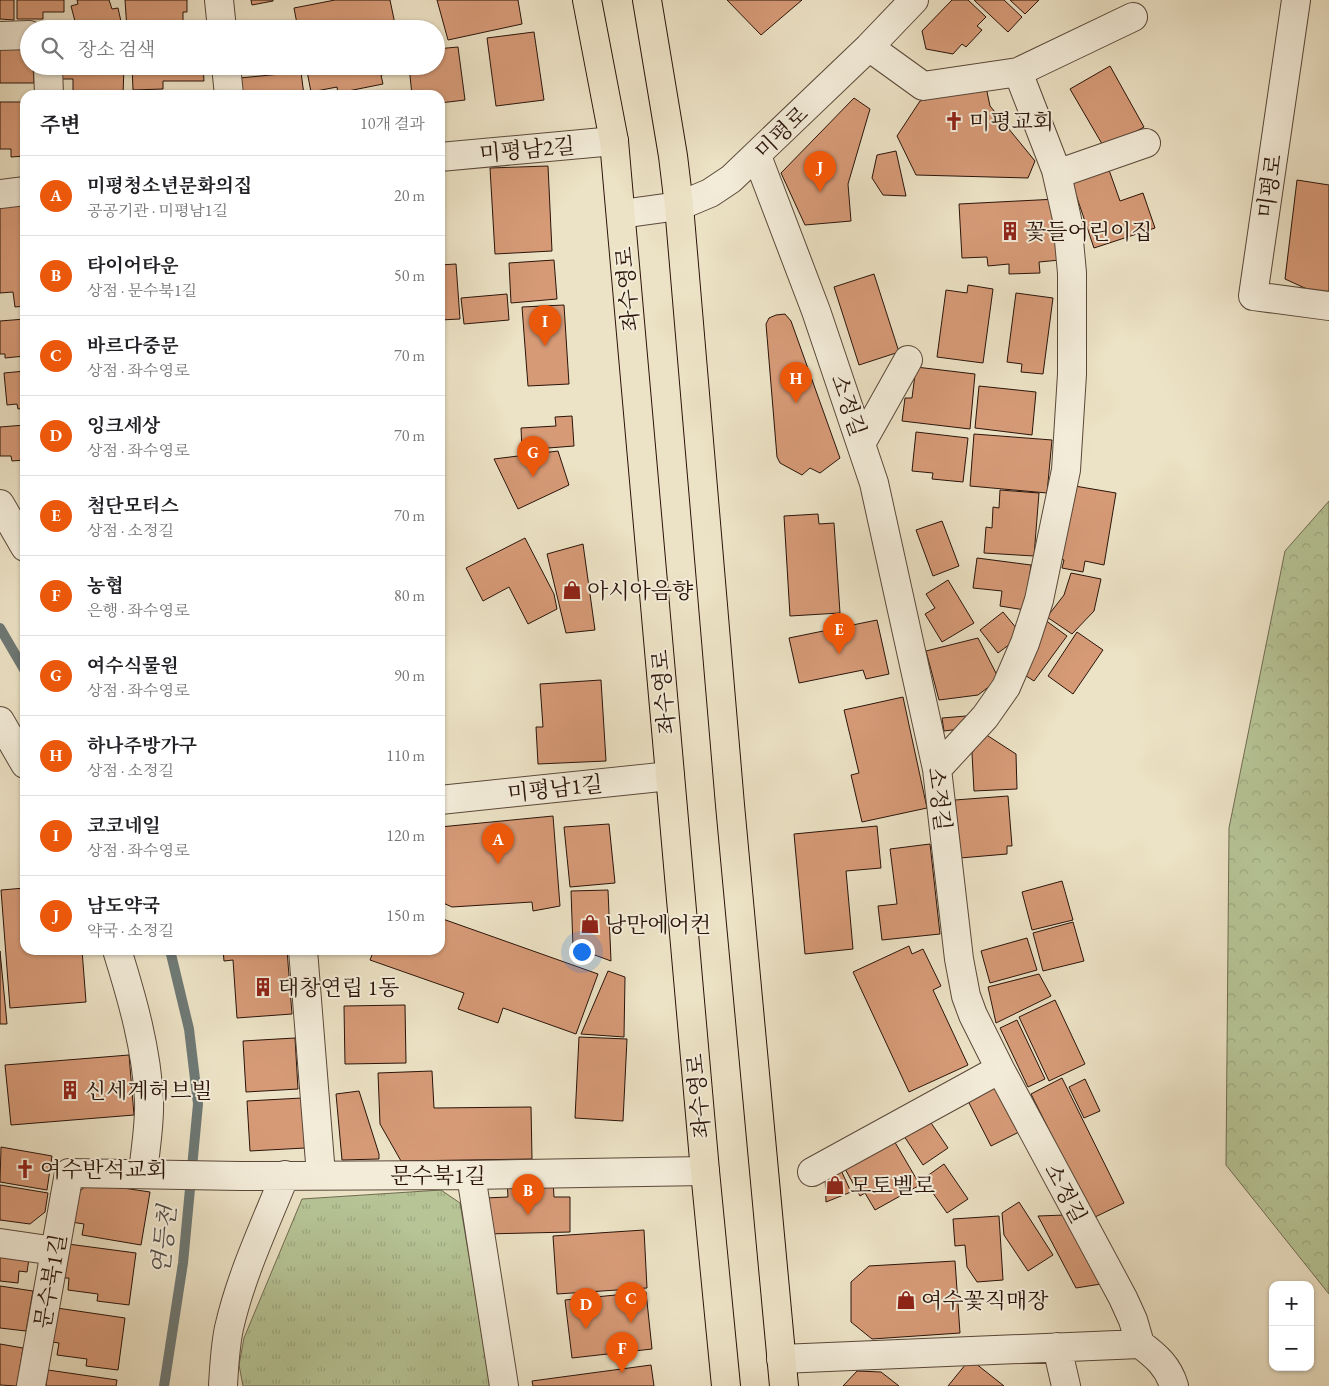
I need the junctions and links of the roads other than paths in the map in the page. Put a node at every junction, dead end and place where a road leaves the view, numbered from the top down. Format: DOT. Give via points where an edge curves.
graph roads {
  1 [pos="218,0"];
  2 [pos="587,0"];
  3 [pos="647,0"];
  4 [pos="914,0"];
  5 [pos="1296,0"];
  6 [pos="1133,17"];
  7 [pos="221,20"];
  8 [pos="20,35"];
  9 [pos="0,36"];
  10 [pos="869,47"];
  11 [pos="1018,72"];
  12 [pos="48,75"];
  13 [pos="227,75"];
  14 [pos="49,90"];
  15 [pos="228,90"];
  16 [pos="614,142"];
  17 [pos="1146,143"];
  18 [pos="757,156"];
  19 [pos="445,157"];
  20 [pos="1058,174"];
  21 [pos="20,192"];
  22 [pos="0,194"];
  23 [pos="679,206"];
  24 [pos="621,214"];
  25 [pos="1329,306"];
  26 [pos="908,360"];
  27 [pos="862,442"];
  28 [pos="0,504"];
  29 [pos="20,538"];
  30 [pos="0,721"];
  31 [pos="20,755"];
  32 [pos="937,769"];
  33 [pos="670,776"];
  34 [pos="445,799"];
  35 [pos="119,955"];
  36 [pos="303,955"];
  37 [pos="1000,1070"];
  38 [pos="704,1171"];
  39 [pos="812,1172"];
  40 [pos="149,1174"];
  41 [pos="285,1175"];
  42 [pos="321,1175"];
  43 [pos="471,1175"];
  44 [pos="0,1243"];
  45 [pos="55,1251"];
  46 [pos="1140,1344"];
  47 [pos="1057,1347"];
  48 [pos="781,1359"];
  49 [pos="31,1386"];
  50 [pos="223,1386"];
  51 [pos="504,1386"];
  52 [pos="726,1386"];
  53 [pos="784,1386"];
  54 [pos="1066,1386"];
  55 [pos="1174,1386"];
  1 -- 7 [label="street"];
  2 -- 16 [label="main road, 좌수영로"];
  3 -- 23 [label="main road"];
  4 -- 10 [label="street, 미평로"];
  5 -- 25 [label="street, 미평로" via="1252,296"];
  6 -- 11 [label="street"];
  8 -- 9 [label="street"];
  10 -- 11 [label="street" via="923,86"];
  10 -- 18 [label="street, 미평로"];
  11 -- 20 [label="street"];
  12 -- 14 [label="street"];
  13 -- 15 [label="street"];
  16 -- 19 [label="street, 미평남2길"];
  16 -- 24 [label="main road, 좌수영로"];
  17 -- 20 [label="street"];
  18 -- 23 [label="street, 미평로" via="710,193"];
  18 -- 27 [label="street, 소정길"];
  20 -- 32 [label="street" via="1067,219 1072,273 1072,374 1066,470 1054,535 1039,600 1006,687 985,717"];
  21 -- 22 [label="street"];
  23 -- 24 [label="street, 미평로"];
  23 -- 48 [label="main road"];
  24 -- 33 [label="main road, 좌수영로"];
  26 -- 27 [label="street"];
  27 -- 32 [label="street, 소정길" via="874,483"];
  28 -- 29 [label="street"];
  30 -- 31 [label="street"];
  32 -- 37 [label="street, 소정길" via="966,996"];
  33 -- 34 [label="street, 미평남1길"];
  33 -- 38 [label="main road, 좌수영로"];
  35 -- 40 [label="street" via="136,1016 146,1072"];
  36 -- 42 [label="street"];
  37 -- 39 [label="street"];
  37 -- 46 [label="street, 소정길" via="1123,1298"];
  38 -- 43 [label="street, 문수북1길"];
  38 -- 52 [label="main road, 좌수영로"];
  40 -- 41 [label="street, 문수북1길"];
  40 -- 45 [label="street, 문수북1길" via="69,1173"];
  41 -- 42 [label="street, 문수북1길"];
  41 -- 50 [label="street" via="235,1307 225,1356"];
  42 -- 43 [label="street, 문수북1길"];
  43 -- 51 [label="street"];
  44 -- 45 [label="street"];
  45 -- 49 [label="street, 문수북1길"];
  46 -- 47 [label="street"];
  46 -- 55 [label="street" via="1162,1362"];
  47 -- 48 [label="street"];
  47 -- 54 [label="street"];
  48 -- 53 [label="main road"];
}
